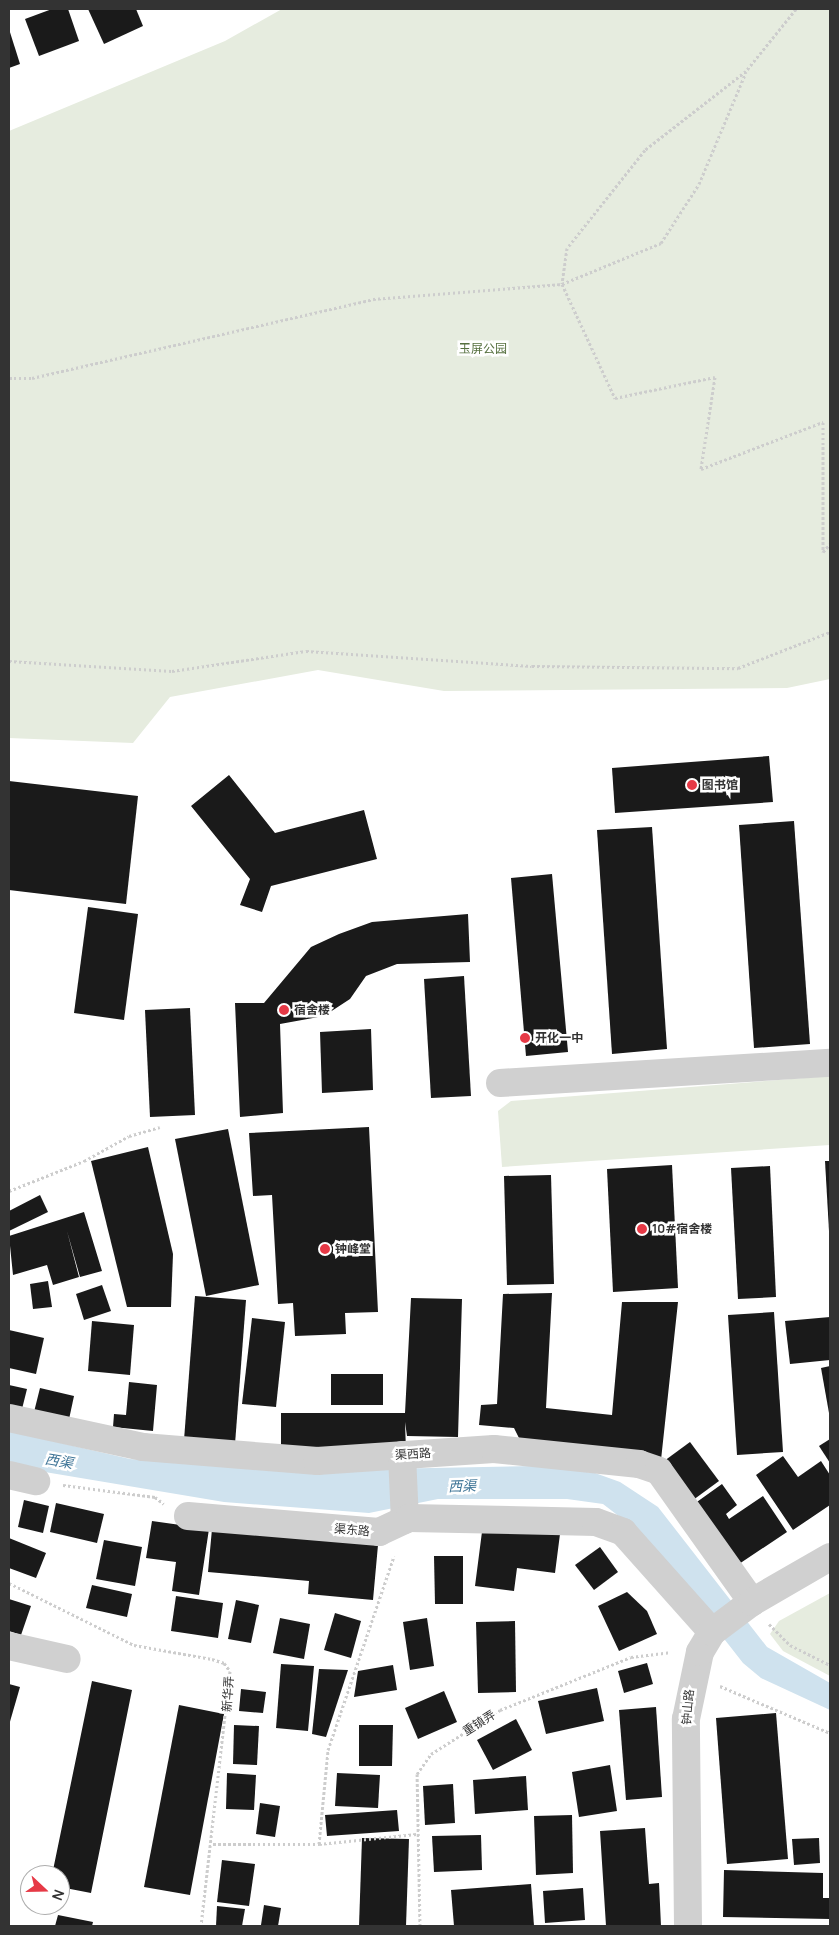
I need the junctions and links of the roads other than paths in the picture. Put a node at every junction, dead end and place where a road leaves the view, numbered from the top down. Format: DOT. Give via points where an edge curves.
graph roads {
  1 [pos="830,1063"];
  2 [pos="500,1083"];
  3 [pos="9,1418"];
  4 [pos="402,1455"];
  5 [pos="9,1475"];
  6 [pos="36,1481"];
  7 [pos="188,1516"];
  8 [pos="405,1520"];
  9 [pos="830,1557"];
  10 [pos="765,1614"];
  11 [pos="712,1632"];
  12 [pos="9,1646"];
  13 [pos="67,1659"];
  14 [pos="688,1926"];
  1 -- 2 [label="street"];
  3 -- 4 [label="street, 渠西路" via="143,1447 317,1461"];
  4 -- 8 [label="street"];
  4 -- 10 [label="street, 渠西路" via="494,1449 639,1464 658,1471"];
  5 -- 6 [label="street"];
  7 -- 8 [label="street, 渠东路" via="378,1532"];
  8 -- 11 [label="street, 渠东路" via="596,1522 623,1532"];
  9 -- 10 [label="street, 钟山路"];
  10 -- 11 [label="street, 钟山路"];
  11 -- 14 [label="street, 钟山路" via="695,1667 686,1719"];
  12 -- 13 [label="street"];
}
